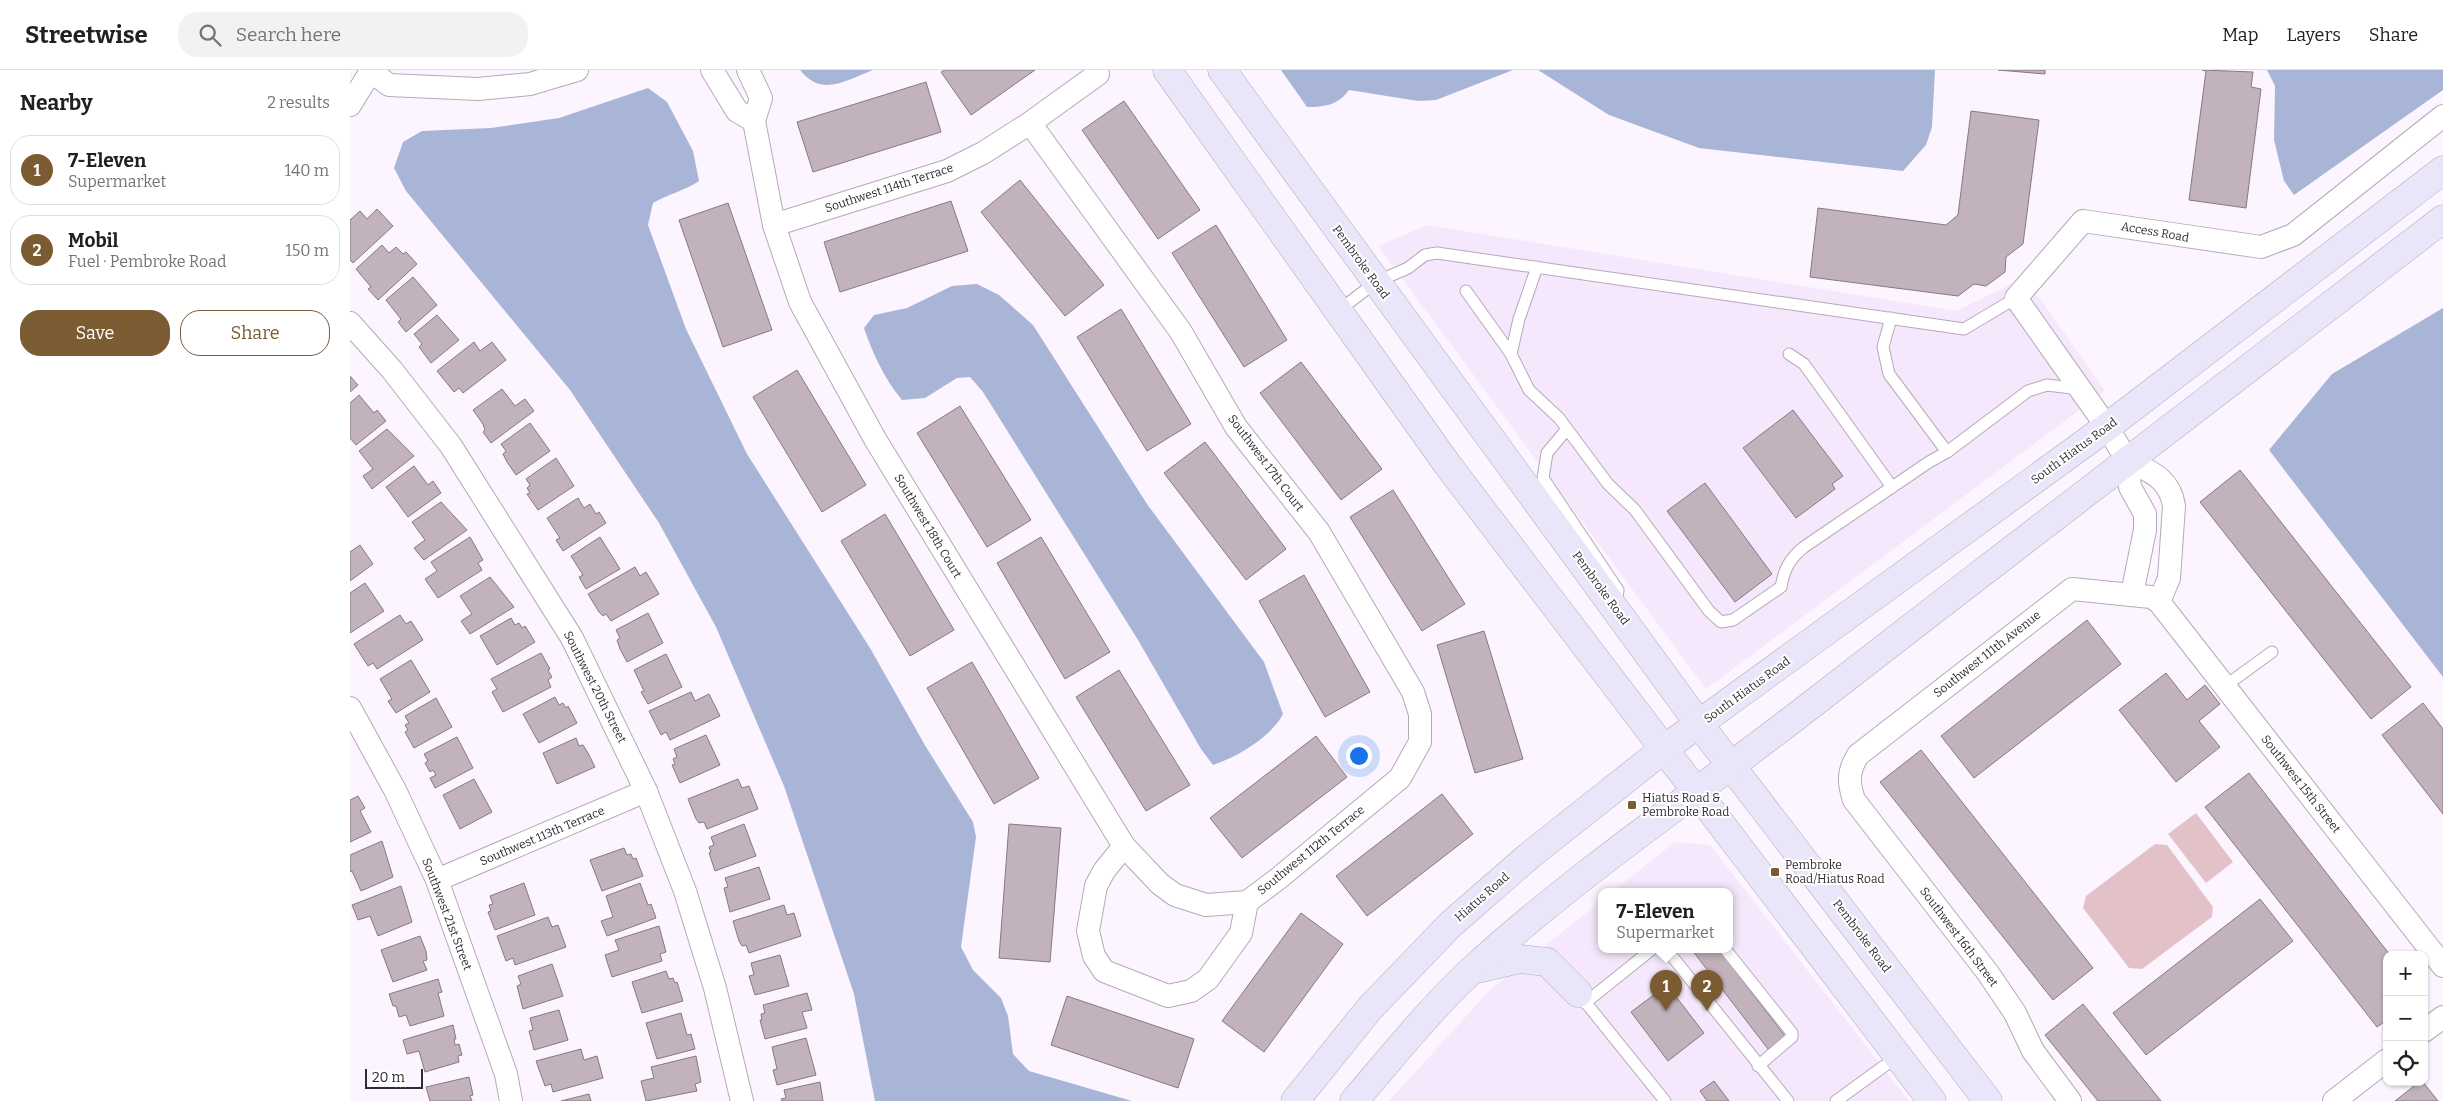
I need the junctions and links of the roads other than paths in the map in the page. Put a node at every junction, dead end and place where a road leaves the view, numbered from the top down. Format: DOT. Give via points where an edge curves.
graph roads {
  1 [pos="371,70"];
  2 [pos="577,70"];
  3 [pos="712,70"];
  4 [pos="748,70"];
  5 [pos="1167,70"];
  6 [pos="1222,70"];
  7 [pos="1098,74"];
  8 [pos="350,105"];
  9 [pos="2443,116"];
  10 [pos="754,121"];
  11 [pos="1030,123"];
  12 [pos="2443,170"];
  13 [pos="2443,218"];
  14 [pos="774,226"];
  15 [pos="1537,267"];
  16 [pos="1376,282"];
  17 [pos="1466,291"];
  18 [pos="2016,298"];
  19 [pos="1338,311"];
  20 [pos="1891,318"];
  21 [pos="350,323"];
  22 [pos="1511,354"];
  23 [pos="1789,354"];
  24 [pos="2080,389"];
  25 [pos="2107,428"];
  26 [pos="1567,429"];
  27 [pos="1947,452"];
  28 [pos="2127,460"];
  29 [pos="1892,487"];
  30 [pos="2148,598"];
  31 [pos="1616,609"];
  32 [pos="2272,652"];
  33 [pos="2224,686"];
  34 [pos="350,708"];
  35 [pos="1699,724"];
  36 [pos="1420,742"];
  37 [pos="1664,749"];
  38 [pos="1732,766"];
  39 [pos="1849,776"];
  40 [pos="646,790"];
  41 [pos="1697,791"];
  42 [pos="1124,846"];
  43 [pos="437,880"];
  44 [pos="1175,895"];
  45 [pos="1247,902"];
  46 [pos="1647,953"];
  47 [pos="1669,953"];
  48 [pos="1728,953"];
  49 [pos="2443,966"];
  50 [pos="1472,971"];
  51 [pos="1581,998"];
  52 [pos="2443,1017"];
  53 [pos="2428,1029"];
  54 [pos="1898,1056"];
  55 [pos="2383,1063"];
  56 [pos="1758,1066"];
  57 [pos="511,1101"];
  58 [pos="742,1101"];
  59 [pos="1295,1101"];
  60 [pos="1354,1101"];
  61 [pos="1666,1101"];
  62 [pos="1788,1101"];
  63 [pos="1836,1101"];
  64 [pos="1932,1101"];
  65 [pos="1988,1101"];
  66 [pos="2070,1101"];
  67 [pos="2334,1101"];
  1 -- 2 [label="street" via="389,85 478,90 530,84"];
  1 -- 8 [label="street"];
  3 -- 10 [label="street" via="737,111"];
  4 -- 10 [label="street, Southwest 18th Court" via="761,98"];
  5 -- 19 [label="main road"];
  6 -- 16 [label="main road, Pembroke Road"];
  7 -- 11 [label="street, Southwest 114th Terrace"];
  9 -- 18 [label="street, Access Road" via="2293,235 2261,247 2083,221"];
  10 -- 14 [label="street, Southwest 18th Court"];
  11 -- 14 [label="street, Southwest 114th Terrace" via="948,171"];
  11 -- 36 [label="street, Southwest 17th Court" via="1181,332 1236,427 1319,532 1413,692 1420,714"];
  12 -- 25 [label="main road, South Hiatus Road"];
  13 -- 28 [label="main road"];
  14 -- 42 [label="street, Southwest 18th Court" via="800,302 875,439"];
  15 -- 16 [label="lane" via="1437,253 1425,255 1408,268"];
  15 -- 20 [label="lane"];
  15 -- 22 [label="lane"];
  16 -- 19 [label="lane"];
  16 -- 31 [label="main road, Pembroke Road"];
  17 -- 22 [label="lane"];
  18 -- 20 [label="lane" via="1964,329"];
  18 -- 24 [label="street"];
  19 -- 37 [label="main road" via="1448,464"];
  20 -- 27 [label="lane" via="1884,347 1889,374"];
  21 -- 40 [label="street, Southwest 20th Street" via="392,370 451,446 572,638"];
  22 -- 26 [label="lane" via="1529,390"];
  23 -- 29 [label="lane" via="1804,364"];
  24 -- 25 [label="street"];
  24 -- 27 [label="lane" via="2047,385 2028,391"];
  25 -- 28 [label="street"];
  25 -- 35 [label="main road, South Hiatus Road"];
  26 -- 29 [label="lane" via="1608,484 1635,510 1709,611 1721,622 1733,620 1781,587 1784,570 1794,555"];
  26 -- 31 [label="lane" via="1547,453 1543,478 1618,590"];
  27 -- 29 [label="lane"];
  28 -- 30 [label="street" via="2130,487 2145,514"];
  28 -- 30 [label="street" via="2159,476 2172,496 2174,506 2169,578"];
  28 -- 38 [label="main road"];
  30 -- 33 [label="street, Southwest 15th Street"];
  30 -- 39 [label="street, Southwest 111th Avenue" via="2072,588 1858,755"];
  31 -- 35 [label="main road, Pembroke Road"];
  32 -- 33 [label="lane"];
  33 -- 49 [label="street, Southwest 15th Street"];
  34 -- 43 [label="street, Southwest 21st Street" via="395,790"];
  35 -- 37 [label="main road, Hiatus Road"];
  35 -- 38 [label="main road, Pembroke Road"];
  36 -- 45 [label="street, Southwest 112th Terrace" via="1400,778"];
  37 -- 41 [label="main road"];
  37 -- 59 [label="main road, Hiatus Road" via="1529,856 1450,924 1370,1008"];
  38 -- 41 [label="main road"];
  38 -- 65 [label="main road, Pembroke Road"];
  39 -- 66 [label="street, Southwest 16th Street" via="1854,800 1988,973 2015,1013 2033,1051"];
  40 -- 43 [label="street, Southwest 113th Terrace"];
  40 -- 58 [label="street, Southwest 20th Street" via="715,988"];
  41 -- 50 [label="main road" via="1553,901"];
  41 -- 54 [label="main road"];
  42 -- 44 [label="street, Southwest 18th Court"];
  42 -- 45 [label="street" via="1096,886 1088,931 1094,956 1104,971 1168,996 1190,991 1208,980 1241,933"];
  43 -- 57 [label="street, Southwest 21st Street" via="506,1074"];
  44 -- 45 [label="street, Southwest 112th Terrace" via="1206,905"];
  46 -- 51 [label="lane"];
  47 -- 56 [label="lane"];
  48 -- 56 [label="lane" via="1792,1033 1792,1037"];
  50 -- 51 [label="main road" via="1520,959 1547,962"];
  50 -- 60 [label="main road"];
  51 -- 61 [label="lane"];
  52 -- 53 [label="street"];
  54 -- 63 [label="lane"];
  54 -- 64 [label="main road"];
  55 -- 67 [label="street"];
  56 -- 62 [label="lane"];
}
